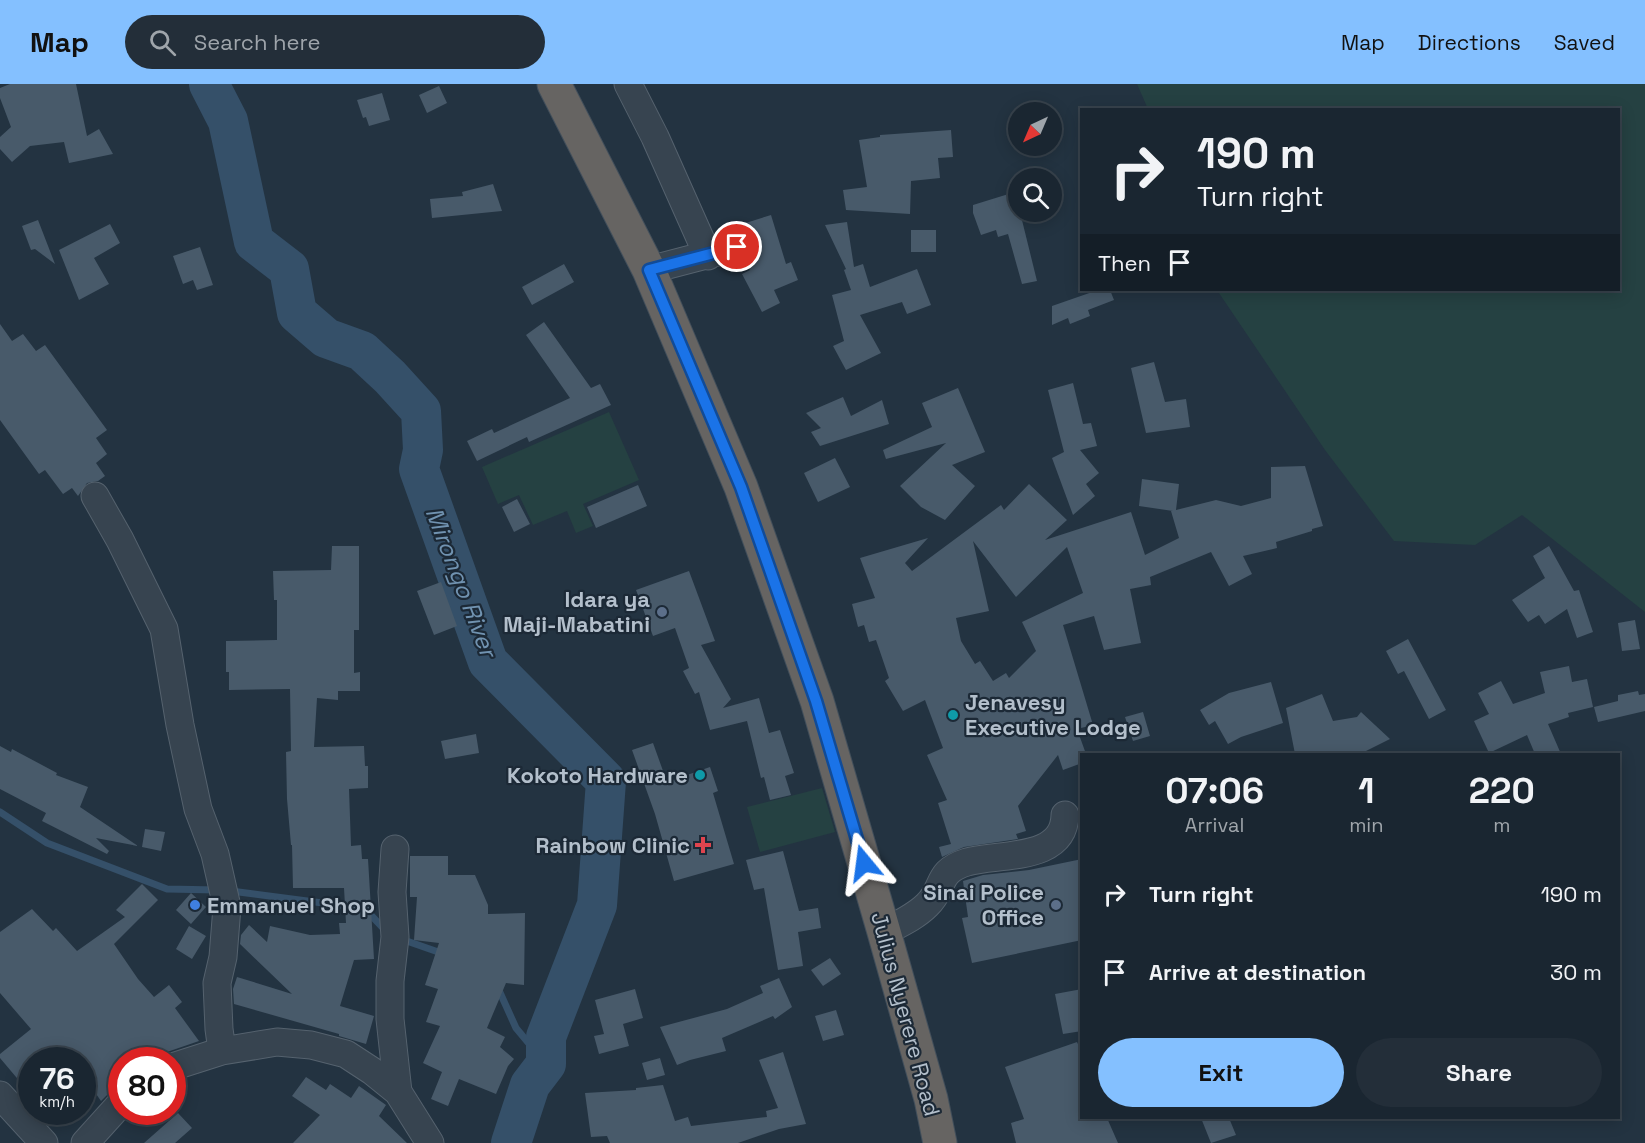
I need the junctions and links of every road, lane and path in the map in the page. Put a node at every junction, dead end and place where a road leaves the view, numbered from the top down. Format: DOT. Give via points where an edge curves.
graph roads {
  1 [pos="554,84"];
  2 [pos="628,84"];
  3 [pos="737,247"];
  4 [pos="708,256"];
  5 [pos="649,270"];
  6 [pos="95,496"];
  7 [pos="1065,814"];
  8 [pos="395,849"];
  9 [pos="884,932"];
  10 [pos="222,1051"];
  11 [pos="186,1063"];
  12 [pos="398,1092"];
  13 [pos="0,1095"];
  14 [pos="108,1118"];
  15 [pos="44,1143"];
  16 [pos="85,1143"];
  17 [pos="430,1143"];
  18 [pos="940,1143"];
  1 -- 5 [label="highway, Julius Nyerere Road"];
  2 -- 4 [label="street"];
  3 -- 4 [label="street"];
  4 -- 5 [label="street"];
  5 -- 9 [label="highway, Julius Nyerere Road" via="741,487 816,701"];
  6 -- 10 [label="street" via="164,629 198,809 215,854 228,907 217,983"];
  7 -- 9 [label="street" via="1065,826 1051,845 966,862 950,869 928,904"];
  8 -- 12 [label="street" via="390,1019"];
  9 -- 18 [label="highway, Julius Nyerere Road"];
  10 -- 11 [label="street"];
  10 -- 12 [label="street" via="277,1042 311,1045 346,1054"];
  12 -- 17 [label="street"];
  13 -- 15 [label="street"];
  14 -- 16 [label="street"];
}
